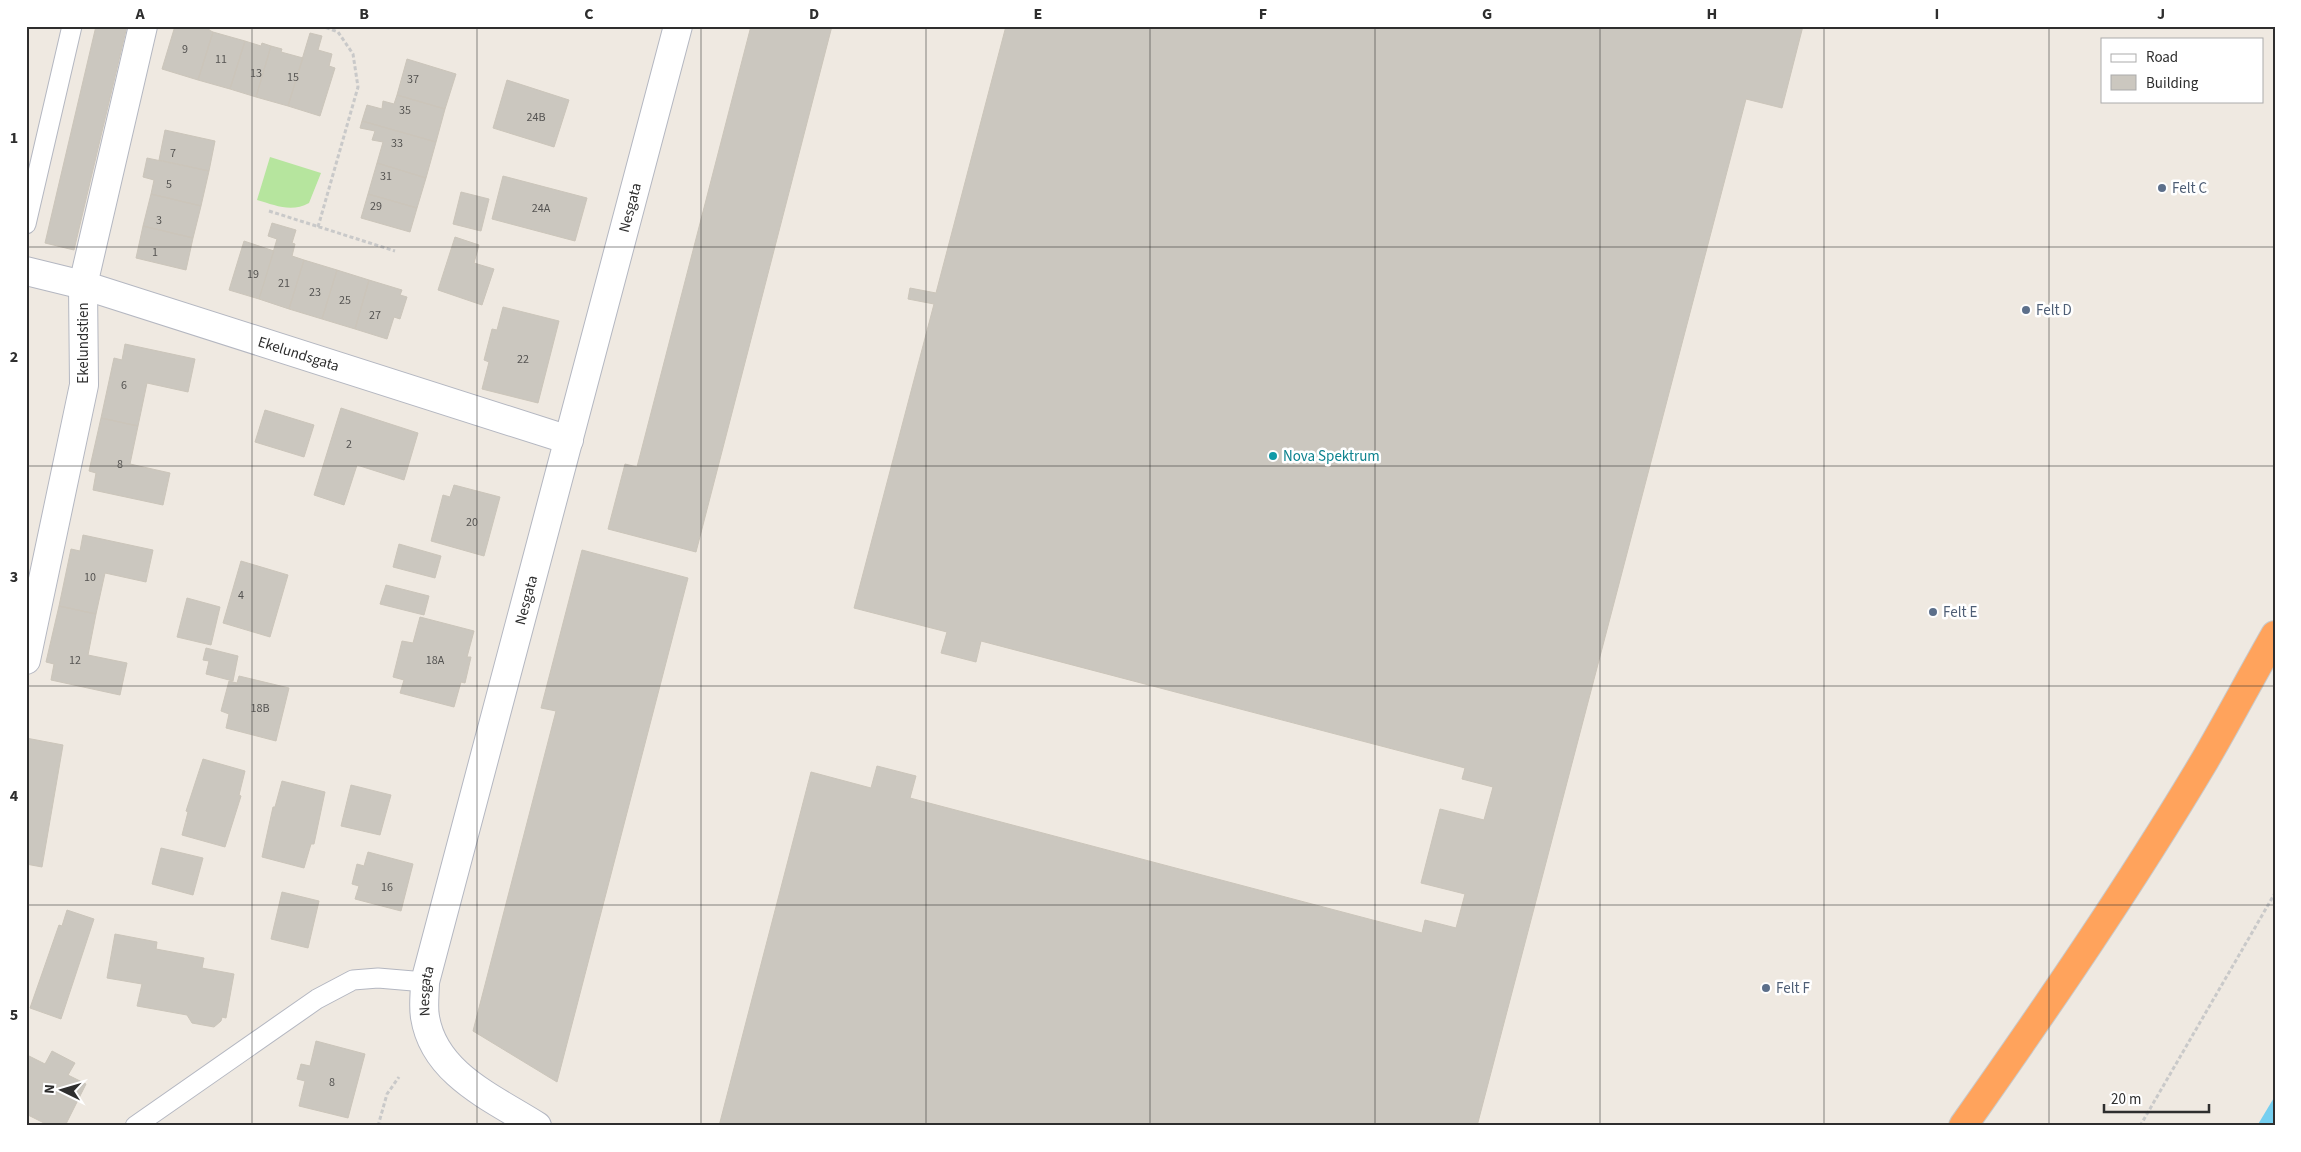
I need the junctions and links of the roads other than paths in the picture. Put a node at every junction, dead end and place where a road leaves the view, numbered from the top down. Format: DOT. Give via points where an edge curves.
graph roads {
  1 [pos="72,26"];
  2 [pos="143,26"];
  3 [pos="678,26"];
  4 [pos="26,224"];
  5 [pos="26,272"];
  6 [pos="83,285"];
  7 [pos="569,440"];
  8 [pos="2275,635"];
  9 [pos="26,660"];
  10 [pos="426,982"];
  11 [pos="135,1126"];
  12 [pos="537,1126"];
  13 [pos="1963,1126"];
  1 -- 4 [label="lane"];
  2 -- 6 [label="street, Ekelundstien"];
  3 -- 7 [label="street, Nesgata"];
  5 -- 6 [label="street, Ekelundsgata"];
  6 -- 7 [label="street, Ekelundsgata"];
  6 -- 9 [label="street, Ekelundstien" via="84,385"];
  7 -- 10 [label="street, Nesgata"];
  8 -- 13 [label="highway" via="2174,809 2029,1032"];
  10 -- 11 [label="lane" via="378,978 354,980 316,999"];
  10 -- 12 [label="street, Nesgata" via="424,1016 438,1054 449,1068 472,1085"];
}
